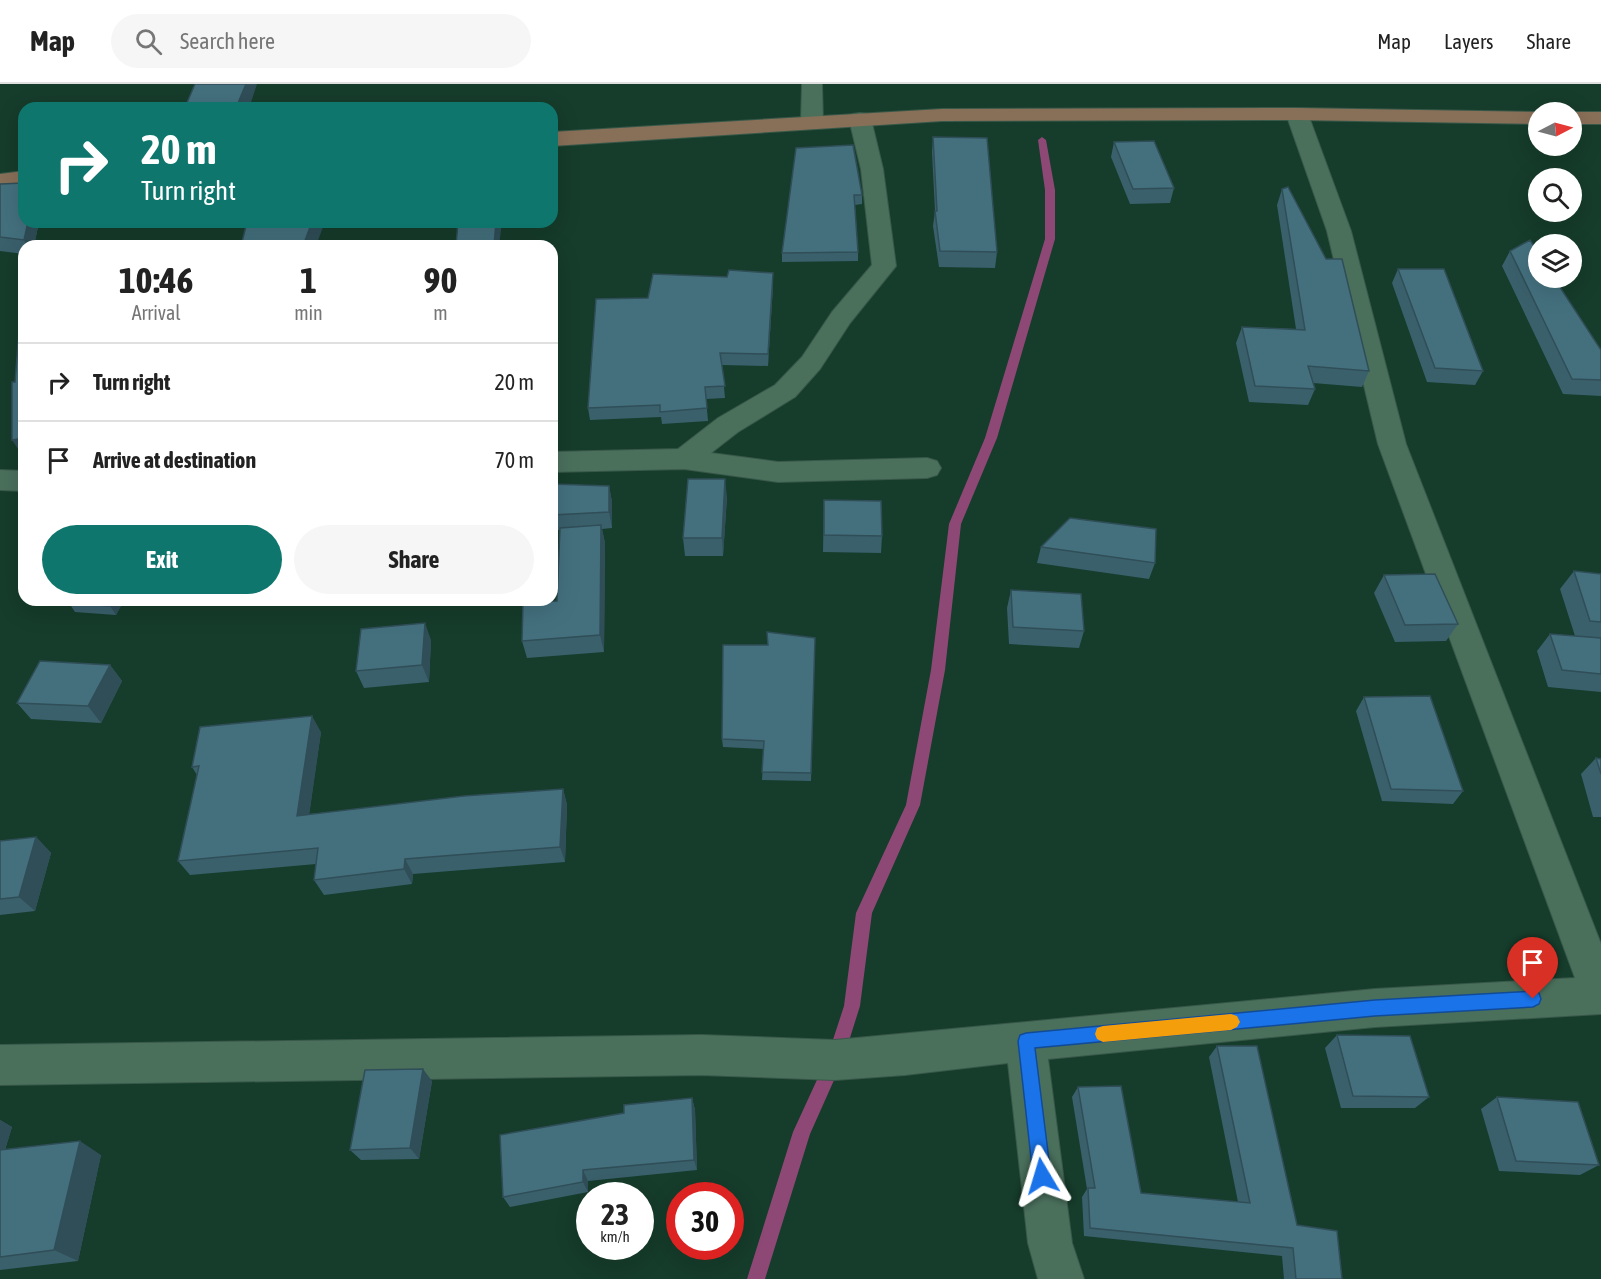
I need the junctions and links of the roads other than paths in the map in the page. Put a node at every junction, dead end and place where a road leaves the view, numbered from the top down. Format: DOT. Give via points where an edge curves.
graph roads {
  1 [pos="812,84"];
  2 [pos="1297,114"];
  3 [pos="1528,118"];
  4 [pos="1582,118"];
  5 [pos="1601,118"];
  6 [pos="860,119"];
  7 [pos="812,122"];
  8 [pos="558,139"];
  9 [pos="18,179"];
  10 [pos="0,181"];
  11 [pos="684,459"];
  12 [pos="558,462"];
  13 [pos="927,468"];
  14 [pos="0,480"];
  15 [pos="18,481"];
  16 [pos="1601,994"];
  17 [pos="1026,1041"];
  18 [pos="0,1065"];
  19 [pos="1061,1279"];
  1 -- 7 [label="street"];
  2 -- 3 [label="main road"];
  2 -- 6 [label="main road"];
  2 -- 16 [label="street" via="1339,231 1392,444"];
  4 -- 5 [label="main road"];
  6 -- 7 [label="main road"];
  6 -- 11 [label="street" via="872,169 884,266 785,391 728,425"];
  7 -- 8 [label="main road"];
  9 -- 10 [label="main road"];
  11 -- 12 [label="street"];
  11 -- 13 [label="street" via="778,472"];
  14 -- 15 [label="street"];
  16 -- 17 [label="street" via="1375,1008"];
  17 -- 18 [label="street" via="835,1060 701,1055"];
  17 -- 19 [label="street" via="1050,1243"];
}
